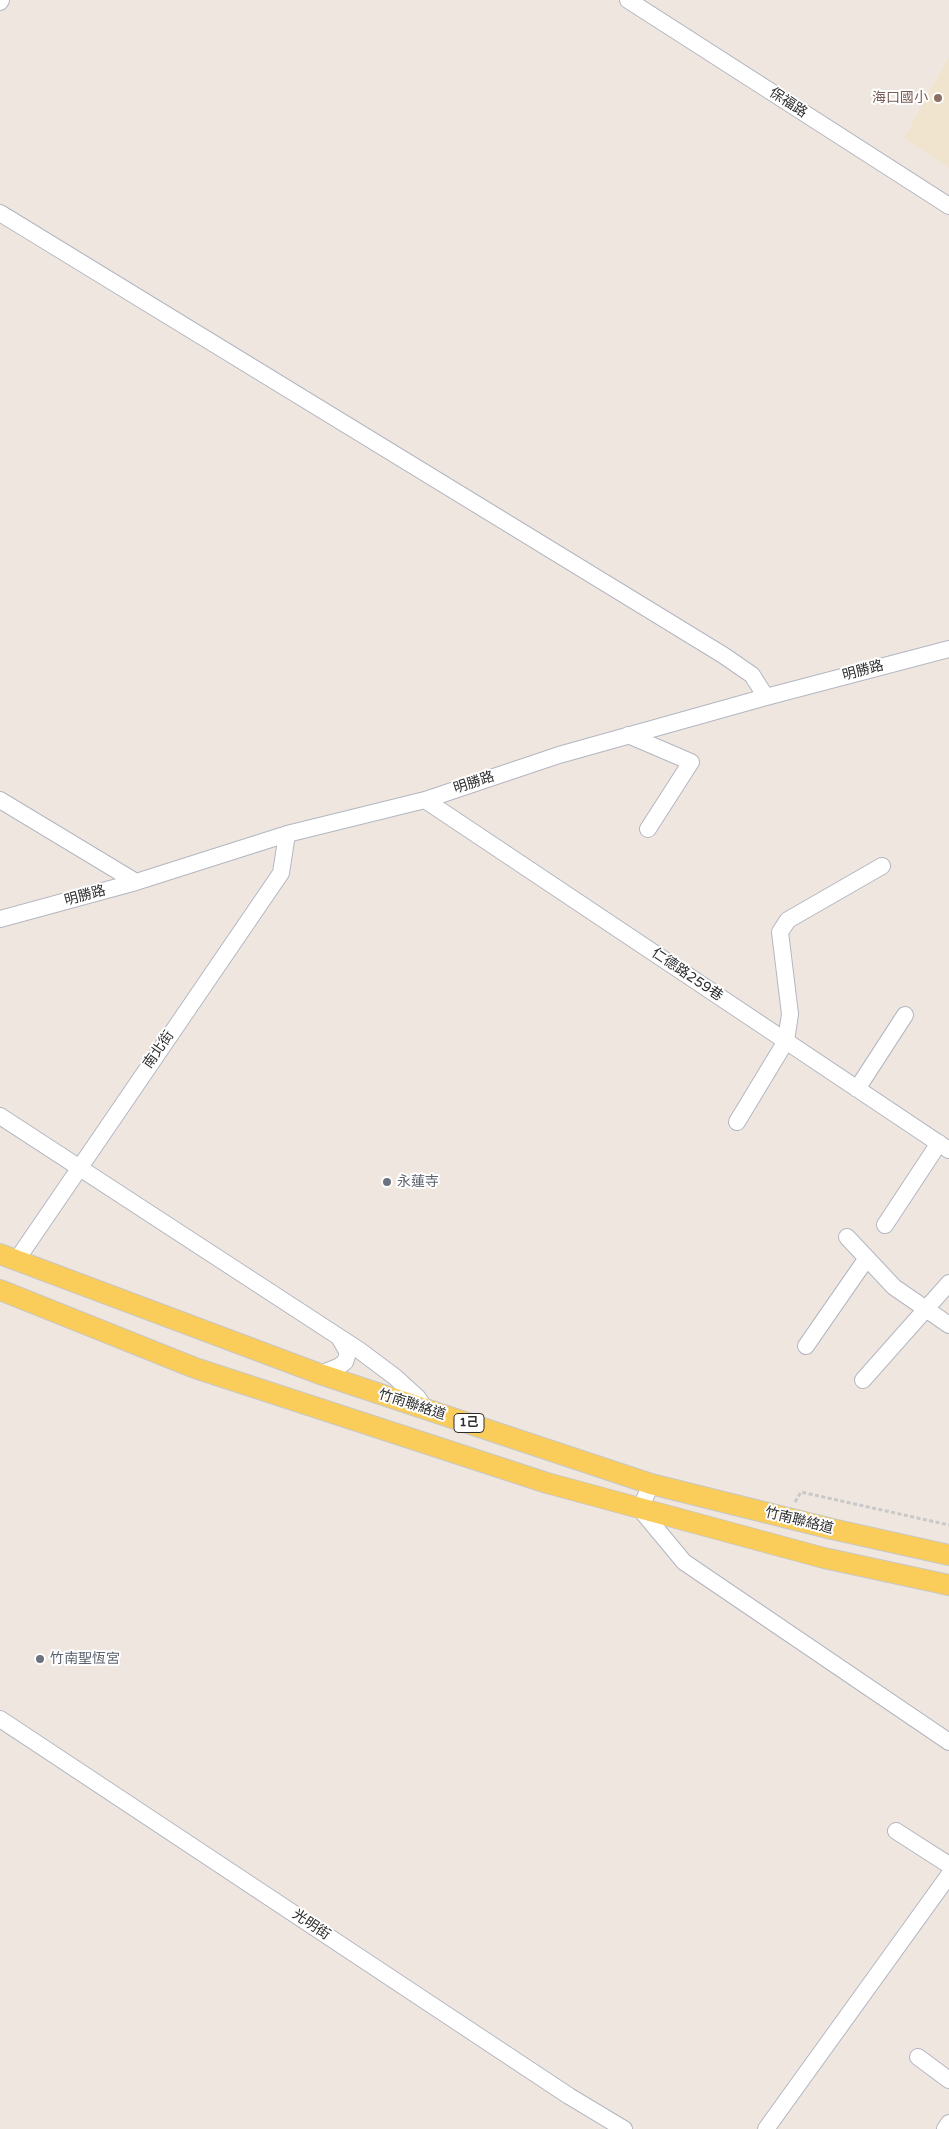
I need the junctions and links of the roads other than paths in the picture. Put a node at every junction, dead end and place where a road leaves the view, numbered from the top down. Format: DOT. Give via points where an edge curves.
graph roads {
  1 [pos="628,0"];
  2 [pos="949,206"];
  3 [pos="0,213"];
  4 [pos="949,648"];
  5 [pos="766,696"];
  6 [pos="628,735"];
  7 [pos="0,800"];
  8 [pos="425,800"];
  9 [pos="648,829"];
  10 [pos="287,834"];
  11 [pos="882,866"];
  12 [pos="136,882"];
  13 [pos="0,920"];
  14 [pos="905,1015"];
  15 [pos="786,1041"];
  16 [pos="857,1089"];
  17 [pos="0,1116"];
  18 [pos="737,1122"];
  19 [pos="944,1147"];
  20 [pos="79,1167"];
  21 [pos="885,1225"];
  22 [pos="847,1237"];
  23 [pos="8,1257"];
  24 [pos="867,1258"];
  25 [pos="949,1283"];
  26 [pos="0,1290"];
  27 [pos="926,1308"];
  28 [pos="949,1325"];
  29 [pos="339,1337"];
  30 [pos="806,1346"];
  31 [pos="320,1374"];
  32 [pos="863,1380"];
  33 [pos="425,1409"];
  34 [pos="650,1484"];
  35 [pos="640,1509"];
  36 [pos="949,1555"];
  37 [pos="949,1585"];
  38 [pos="0,1719"];
  39 [pos="949,1742"];
  40 [pos="896,1831"];
  41 [pos="949,1865"];
  42 [pos="949,1875"];
  43 [pos="918,2057"];
  44 [pos="949,2080"];
  45 [pos="949,2123"];
  46 [pos="624,2129"];
  47 [pos="766,2129"];
  48 [pos="945,2129"];
  1 -- 2 [label="street, 保福路"];
  3 -- 5 [label="street" via="723,655 752,675"];
  4 -- 5 [label="street, 明勝路"];
  5 -- 6 [label="street, 明勝路"];
  6 -- 8 [label="street, 明勝路"];
  6 -- 9 [label="street" via="691,762"];
  7 -- 12 [label="street"];
  8 -- 10 [label="street, 明勝路"];
  8 -- 15 [label="street, 仁德路259巷"];
  10 -- 12 [label="street, 明勝路"];
  10 -- 20 [label="street, 南北街" via="281,873"];
  11 -- 15 [label="street" via="788,920 780,932 790,1014"];
  12 -- 13 [label="street, 明勝路"];
  14 -- 16 [label="street"];
  15 -- 16 [label="street, 仁德路259巷"];
  15 -- 18 [label="street"];
  16 -- 19 [label="street, 仁德路259巷"];
  17 -- 20 [label="street"];
  19 -- 21 [label="street"];
  20 -- 23 [label="street, 南北街"];
  20 -- 29 [label="street"];
  22 -- 24 [label="street"];
  23 -- 31 [label="main road, 竹南聯絡道 / 1己"];
  24 -- 27 [label="street" via="894,1286"];
  24 -- 30 [label="street"];
  25 -- 27 [label="street"];
  26 -- 35 [label="main road, 竹南聯絡道 / 1己" via="195,1368 547,1483"];
  27 -- 28 [label="street"];
  27 -- 32 [label="street"];
  29 -- 31 [label="street" via="348,1353 345,1362"];
  29 -- 33 [label="street" via="395,1376"];
  31 -- 33 [label="main road, 竹南聯絡道 / 1己"];
  33 -- 34 [label="main road, 竹南聯絡道 / 1己"];
  34 -- 35 [label="street"];
  34 -- 36 [label="main road, 竹南聯絡道 / 1己"];
  35 -- 37 [label="main road, 竹南聯絡道 / 1己" via="824,1558"];
  35 -- 39 [label="street" via="684,1562"];
  38 -- 46 [label="street, 光明街" via="560,2090"];
  40 -- 41 [label="street"];
  42 -- 47 [label="street"];
  43 -- 44 [label="street"];
  45 -- 48 [label="street"];
}
